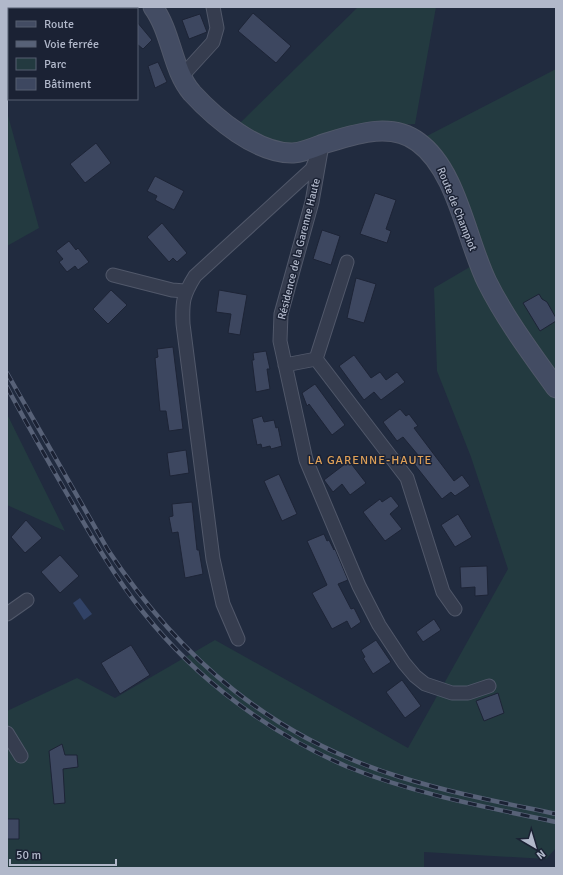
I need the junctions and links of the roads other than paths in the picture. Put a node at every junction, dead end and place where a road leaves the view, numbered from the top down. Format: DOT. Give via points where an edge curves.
graph roads {
  1 [pos="153,7"];
  2 [pos="213,7"];
  3 [pos="182,76"];
  4 [pos="322,145"];
  5 [pos="347,262"];
  6 [pos="113,274"];
  7 [pos="185,291"];
  8 [pos="316,359"];
  9 [pos="285,365"];
  10 [pos="556,388"];
  11 [pos="26,600"];
  12 [pos="455,609"];
  13 [pos="7,614"];
  14 [pos="238,639"];
  15 [pos="489,686"];
  16 [pos="7,733"];
  17 [pos="21,756"];
  1 -- 3 [label="street, Route de Champiot" via="162,20"];
  2 -- 3 [label="street" via="217,28 213,42"];
  3 -- 4 [label="street, Route de Champiot" via="191,92 216,117 259,145 292,153"];
  4 -- 7 [label="street, Résidence de la Garenne Haute" via="312,169 209,262"];
  4 -- 9 [label="street, Résidence de la Garenne Haute" via="312,202 281,314 280,341"];
  4 -- 10 [label="street, Route de Champiot" via="359,134 382,131 414,139 431,153 440,165 450,187 486,279 501,309"];
  5 -- 8 [label="street"];
  6 -- 7 [label="street" via="172,290"];
  7 -- 14 [label="street, Résidence de la Garenne Haute" via="182,307 183,324 213,559 223,604"];
  8 -- 9 [label="street"];
  8 -- 12 [label="street" via="407,478 443,592"];
  9 -- 15 [label="street, Résidence de la Garenne Haute" via="306,460 359,586 379,625 404,664 426,684 452,693 468,693"];
  11 -- 13 [label="street"];
  16 -- 17 [label="street"];
}
